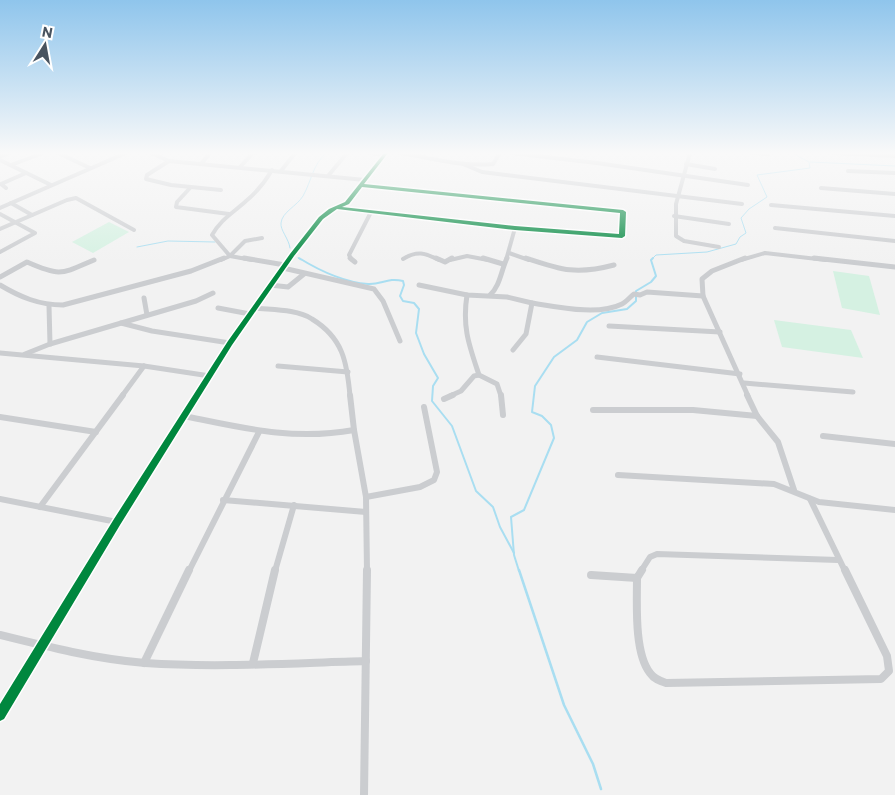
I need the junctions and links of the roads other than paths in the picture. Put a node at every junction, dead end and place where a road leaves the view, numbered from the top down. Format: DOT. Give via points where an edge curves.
graph roads {
  1 [pos="40,190"];
  2 [pos="188,190"];
  3 [pos="257,190"];
  4 [pos="357,190"];
  5 [pos="427,190"];
  6 [pos="629,190"];
  7 [pos="679,190"];
  8 [pos="847,190"];
  9 [pos="895,194"];
  10 [pos="678,196"];
  11 [pos="11,203"];
  12 [pos="742,204"];
  13 [pos="771,205"];
  14 [pos="0,208"];
  15 [pos="337,208"];
  16 [pos="371,212"];
  17 [pos="0,214"];
  18 [pos="231,214"];
  19 [pos="32,215"];
  20 [pos="674,216"];
  21 [pos="895,216"];
  22 [pos="15,222"];
  23 [pos="730,224"];
  24 [pos="515,228"];
  25 [pos="775,228"];
  26 [pos="0,229"];
  27 [pos="134,230"];
  28 [pos="262,238"];
  29 [pos="895,241"];
  30 [pos="719,246"];
  31 [pos="0,252"];
  32 [pos="509,254"];
  33 [pos="230,256"];
  34 [pos="403,259"];
  35 [pos="94,260"];
  36 [pos="355,262"];
  37 [pos="503,264"];
  38 [pos="614,265"];
  39 [pos="284,266"];
  40 [pos="895,267"];
  41 [pos="304,274"];
  42 [pos="0,277"];
  43 [pos="0,285"];
  44 [pos="270,285"];
  45 [pos="419,285"];
  46 [pos="497,289"];
  47 [pos="213,293"];
  48 [pos="467,295"];
  49 [pos="490,295"];
  50 [pos="703,296"];
  51 [pos="507,297"];
  52 [pos="144,298"];
  53 [pos="532,303"];
  54 [pos="49,306"];
  55 [pos="218,308"];
  56 [pos="252,311"];
  57 [pos="147,315"];
  58 [pos="121,323"];
  59 [pos="610,326"];
  60 [pos="720,332"];
  61 [pos="400,341"];
  62 [pos="230,343"];
  63 [pos="50,344"];
  64 [pos="513,350"];
  65 [pos="0,353"];
  66 [pos="24,354"];
  67 [pos="597,357"];
  68 [pos="144,366"];
  69 [pos="278,366"];
  70 [pos="348,372"];
  71 [pos="740,374"];
  72 [pos="479,375"];
  73 [pos="210,376"];
  74 [pos="744,383"];
  75 [pos="853,392"];
  76 [pos="444,399"];
  77 [pos="424,408"];
  78 [pos="593,410"];
  79 [pos="503,414"];
  80 [pos="184,416"];
  81 [pos="757,416"];
  82 [pos="0,417"];
  83 [pos="354,430"];
  84 [pos="96,432"];
  85 [pos="260,432"];
  86 [pos="823,436"];
  87 [pos="895,444"];
  88 [pos="618,475"];
  89 [pos="794,490"];
  90 [pos="366,497"];
  91 [pos="0,499"];
  92 [pos="810,499"];
  93 [pos="223,500"];
  94 [pos="294,505"];
  95 [pos="40,507"];
  96 [pos="895,510"];
  97 [pos="366,512"];
  98 [pos="117,522"];
  99 [pos="838,560"];
  100 [pos="591,575"];
  101 [pos="637,578"];
  102 [pos="0,635"];
  103 [pos="42,645"];
  104 [pos="253,662"];
  105 [pos="366,662"];
  106 [pos="144,663"];
  107 [pos="0,715"];
  108 [pos="364,795"];
  1 -- 11 [label="street"];
  2 -- 18 [label="street" via="176,207"];
  3 -- 18 [label="street"];
  4 -- 15 [label="street" via="347,203"];
  5 -- 24 [label="street" via="624,212 622,236"];
  6 -- 10 [label="street"];
  7 -- 10 [label="street"];
  8 -- 9 [label="street"];
  10 -- 12 [label="street"];
  10 -- 20 [label="street"];
  11 -- 14 [label="street"];
  11 -- 19 [label="street"];
  13 -- 21 [label="street"];
  15 -- 16 [label="street"];
  15 -- 39 [label="street" via="321,218"];
  16 -- 24 [label="street"];
  16 -- 36 [label="street" via="349,255"];
  17 -- 22 [label="street"];
  18 -- 33 [label="street" via="218,222 212,233"];
  19 -- 22 [label="street"];
  19 -- 27 [label="street" via="78,198"];
  20 -- 23 [label="street"];
  20 -- 30 [label="street" via="678,238"];
  22 -- 26 [label="street"];
  22 -- 31 [label="street" via="35,233"];
  24 -- 32 [label="street"];
  25 -- 29 [label="street"];
  28 -- 33 [label="street" via="245,241"];
  32 -- 37 [label="street"];
  32 -- 38 [label="street" via="540,265 584,272"];
  33 -- 39 [label="street"];
  33 -- 54 [label="street" via="165,279"];
  34 -- 37 [label="street" via="417,251 445,262 455,257 466,257"];
  35 -- 42 [label="street" via="62,273 27,262"];
  37 -- 46 [label="street"];
  39 -- 41 [label="street"];
  39 -- 44 [label="street"];
  40 -- 50 [label="street" via="756,254 704,275"];
  41 -- 44 [label="street" via="288,287"];
  41 -- 61 [label="street" via="374,289 383,301"];
  43 -- 54 [label="street" via="32,302"];
  44 -- 56 [label="street"];
  45 -- 48 [label="street"];
  46 -- 49 [label="street"];
  46 -- 51 [label="street"];
  47 -- 57 [label="street"];
  48 -- 49 [label="street"];
  48 -- 72 [label="street" via="464,316 469,346"];
  49 -- 51 [label="street"];
  50 -- 53 [label="street" via="650,292 602,309 572,309"];
  50 -- 60 [label="street"];
  51 -- 53 [label="street"];
  52 -- 57 [label="street"];
  53 -- 64 [label="street" via="527,333"];
  54 -- 63 [label="street"];
  55 -- 56 [label="street"];
  56 -- 62 [label="street"];
  56 -- 70 [label="street" via="289,312 311,318 338,342"];
  57 -- 58 [label="street"];
  58 -- 62 [label="street"];
  58 -- 63 [label="street"];
  59 -- 60 [label="street"];
  60 -- 71 [label="street"];
  62 -- 73 [label="street"];
  63 -- 66 [label="street"];
  65 -- 66 [label="street"];
  66 -- 68 [label="street"];
  67 -- 71 [label="street"];
  68 -- 73 [label="street"];
  68 -- 84 [label="street"];
  69 -- 70 [label="street"];
  70 -- 83 [label="street"];
  71 -- 74 [label="street"];
  72 -- 76 [label="street" via="474,376 461,391"];
  72 -- 79 [label="street" via="499,384"];
  73 -- 80 [label="street"];
  74 -- 75 [label="street"];
  74 -- 81 [label="street"];
  77 -- 90 [label="street" via="436,477 432,483 419,487"];
  78 -- 81 [label="street" via="693,410"];
  80 -- 85 [label="street"];
  80 -- 98 [label="street"];
  81 -- 89 [label="street" via="778,442"];
  82 -- 84 [label="street"];
  83 -- 85 [label="street" via="318,436"];
  83 -- 90 [label="street"];
  84 -- 95 [label="street"];
  85 -- 93 [label="street"];
  86 -- 87 [label="street"];
  88 -- 89 [label="street" via="774,484"];
  89 -- 92 [label="street"];
  90 -- 97 [label="street"];
  91 -- 95 [label="street"];
  92 -- 96 [label="street"];
  92 -- 99 [label="street"];
  93 -- 94 [label="street"];
  93 -- 106 [label="street"];
  94 -- 97 [label="street"];
  94 -- 104 [label="street"];
  95 -- 98 [label="street"];
  97 -- 105 [label="street"];
  98 -- 103 [label="street"];
  99 -- 101 [label="street" via="657,554 650,557"];
  99 -- 101 [label="street" via="887,656 889,671 881,680 658,681 648,670 644,658 637,610"];
  100 -- 101 [label="street"];
  102 -- 103 [label="street"];
  103 -- 106 [label="street" via="93,657"];
  103 -- 107 [label="street"];
  104 -- 105 [label="street"];
  104 -- 106 [label="street"];
  105 -- 108 [label="street"];
}
